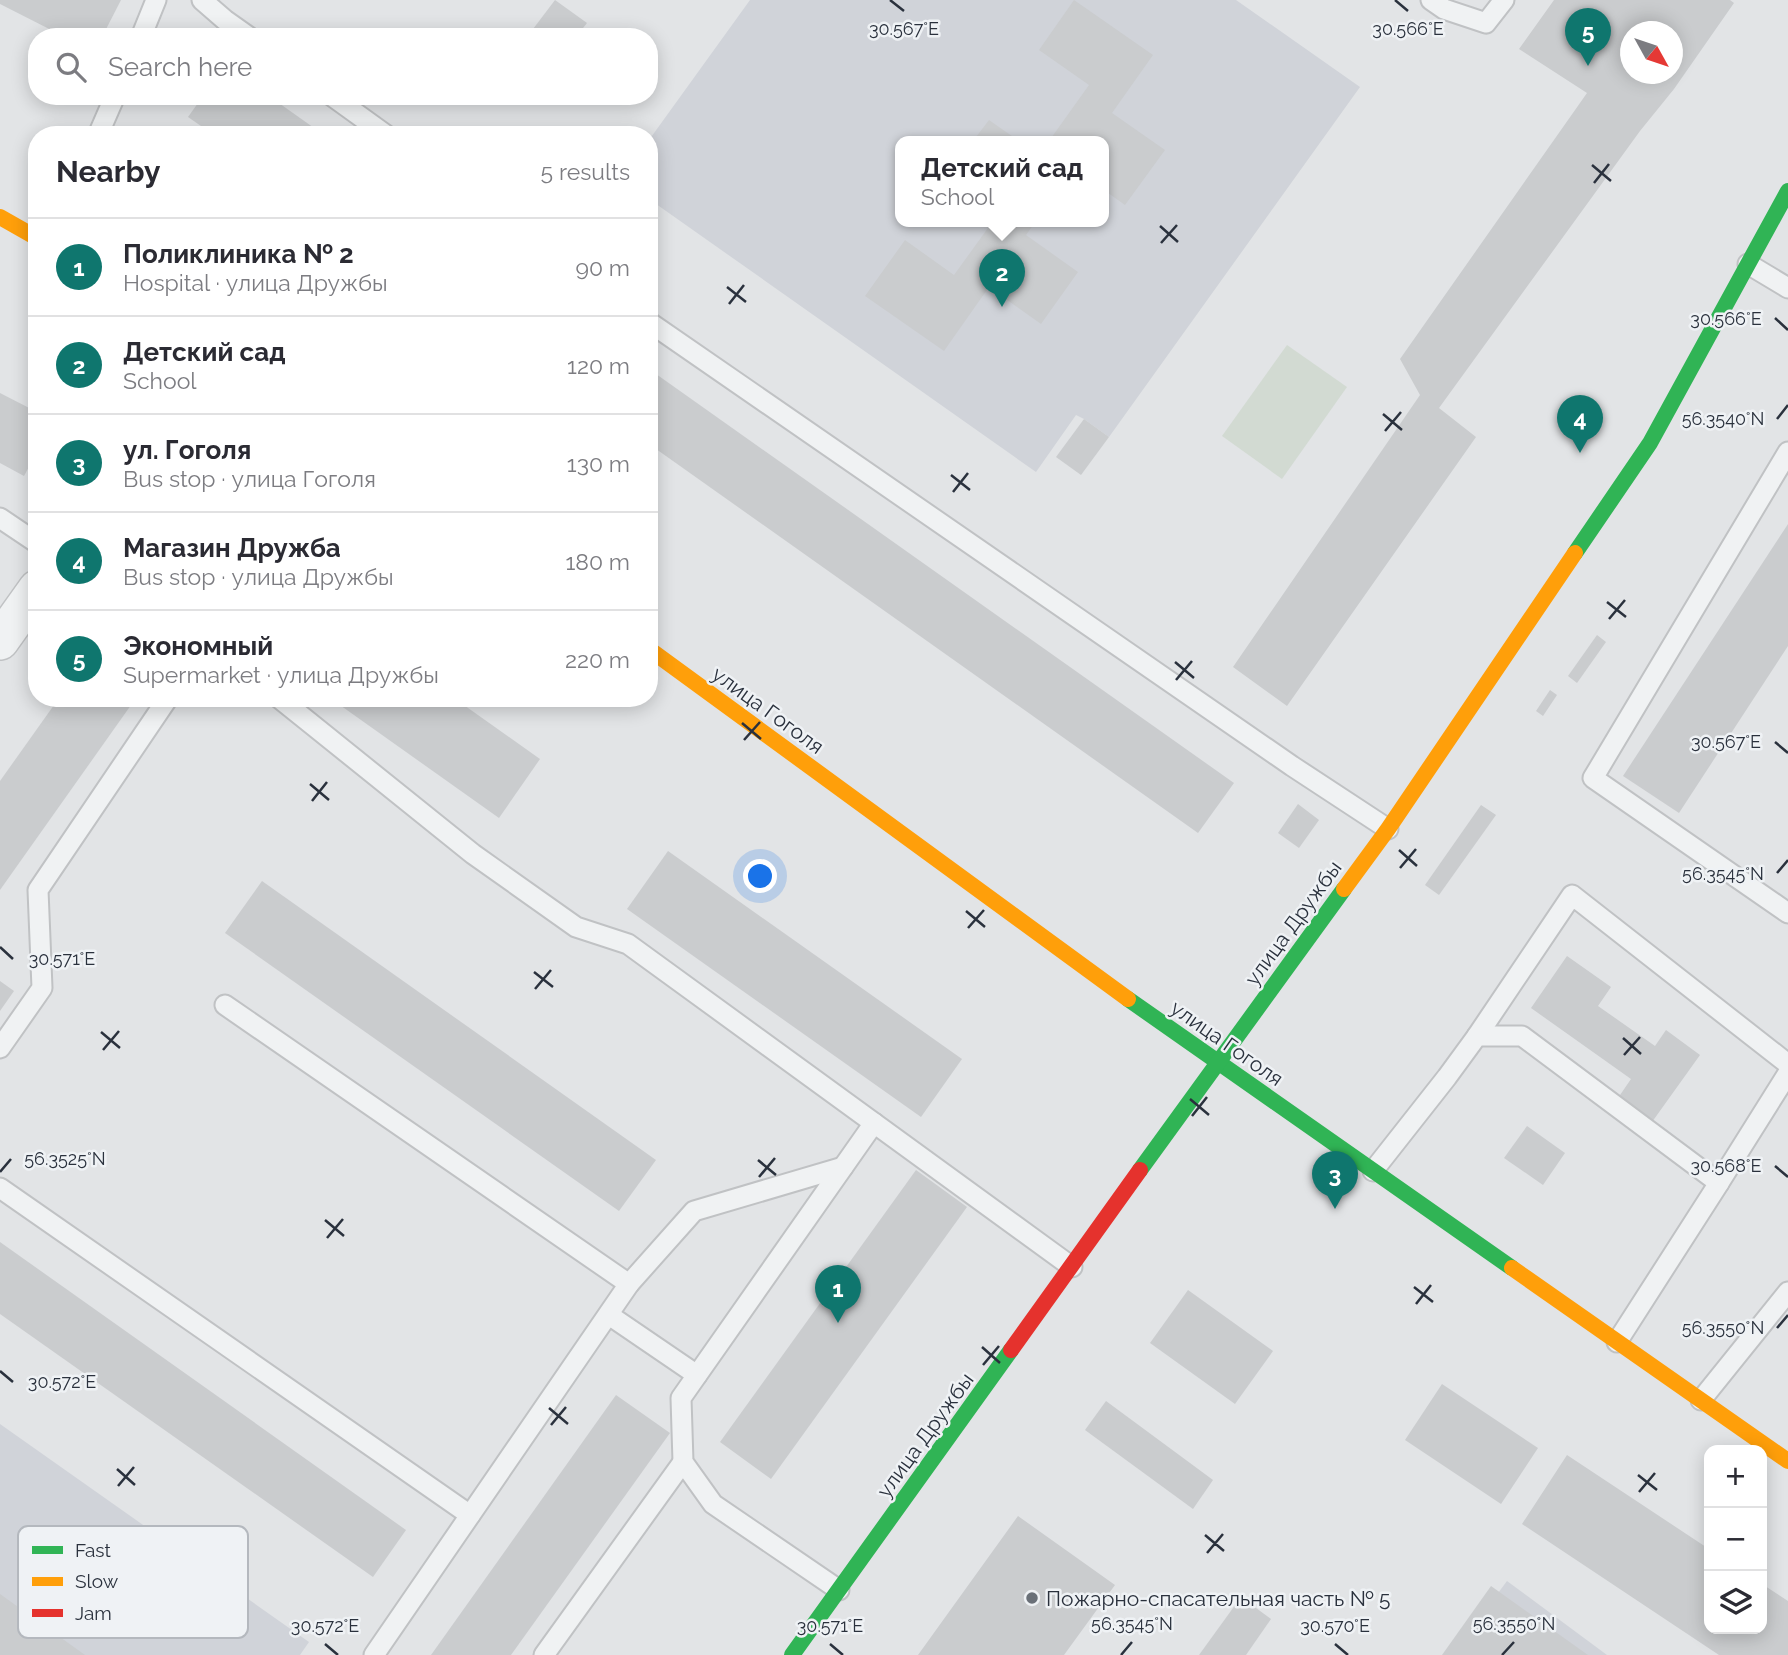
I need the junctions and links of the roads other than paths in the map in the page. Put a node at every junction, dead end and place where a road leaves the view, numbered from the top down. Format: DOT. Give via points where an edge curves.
graph roads {
  1 [pos="156,0"];
  2 [pos="202,0"];
  3 [pos="1431,0"];
  4 [pos="1504,0"];
  5 [pos="145,28"];
  6 [pos="236,28"];
  7 [pos="111,105"];
  8 [pos="344,105"];
  9 [pos="102,126"];
  10 [pos="374,126"];
  11 [pos="1788,191"];
  12 [pos="0,217"];
  13 [pos="28,233"];
  14 [pos="1748,264"];
  15 [pos="1788,288"];
  16 [pos="658,328"];
  17 [pos="1788,452"];
  18 [pos="0,518"];
  19 [pos="28,537"];
  20 [pos="28,602"];
  21 [pos="0,641"];
  22 [pos="658,656"];
  23 [pos="162,707"];
  24 [pos="290,707"];
  25 [pos="1388,829"];
  26 [pos="1788,913"];
  27 [pos="225,1005"];
  28 [pos="1477,1036"];
  29 [pos="0,1048"];
  30 [pos="1218,1062"];
  31 [pos="1788,1064"];
  32 [pos="1788,1073"];
  33 [pos="874,1123"];
  34 [pos="843,1167"];
  35 [pos="1373,1171"];
  36 [pos="1719,1183"];
  37 [pos="0,1188"];
  38 [pos="1072,1267"];
  39 [pos="629,1284"];
  40 [pos="1788,1292"];
  41 [pos="609,1315"];
  42 [pos="1617,1342"];
  43 [pos="696,1375"];
  44 [pos="1701,1400"];
  45 [pos="1788,1461"];
  46 [pos="683,1462"];
  47 [pos="470,1515"];
  48 [pos="839,1590"];
  49 [pos="373,1655"];
  50 [pos="544,1655"];
  51 [pos="792,1655"];
  1 -- 5 [label="lane"];
  2 -- 6 [label="lane"];
  3 -- 4 [label="lane" via="1486,23"];
  7 -- 9 [label="lane"];
  8 -- 10 [label="lane"];
  11 -- 14 [label="street, улица Дружбы"];
  12 -- 13 [label="street"];
  14 -- 15 [label="lane"];
  14 -- 25 [label="street, улица Дружбы" via="1650,443"];
  16 -- 25 [label="lane"];
  17 -- 26 [label="lane" via="1593,778"];
  18 -- 19 [label="lane"];
  20 -- 21 [label="street"];
  22 -- 30 [label="street, улица Гоголя"];
  23 -- 29 [label="lane" via="38,890 42,988"];
  24 -- 33 [label="lane" via="473,854 576,927 628,944"];
  25 -- 30 [label="street, улица Дружбы"];
  27 -- 39 [label="lane"];
  28 -- 31 [label="lane" via="1572,895"];
  28 -- 35 [label="lane"];
  28 -- 36 [label="lane" via="1522,1036"];
  30 -- 35 [label="street, улица Гоголя"];
  30 -- 38 [label="street, улица Дружбы"];
  32 -- 36 [label="lane"];
  33 -- 34 [label="lane"];
  33 -- 38 [label="lane"];
  34 -- 39 [label="lane" via="694,1211"];
  34 -- 43 [label="lane"];
  35 -- 42 [label="street, улица Гоголя"];
  36 -- 42 [label="lane"];
  37 -- 47 [label="lane"];
  38 -- 48 [label="street, улица Дружбы"];
  39 -- 41 [label="lane"];
  40 -- 44 [label="lane"];
  41 -- 43 [label="lane"];
  41 -- 47 [label="lane"];
  42 -- 44 [label="street, улица Гоголя"];
  43 -- 46 [label="lane" via="681,1398"];
  44 -- 45 [label="street, улица Гоголя"];
  46 -- 48 [label="lane" via="713,1504"];
  46 -- 50 [label="lane"];
  47 -- 49 [label="lane"];
  48 -- 51 [label="street, улица Дружбы"];
}
